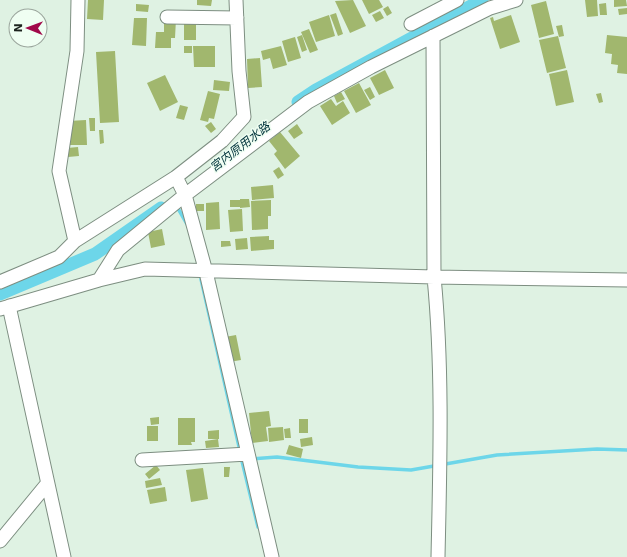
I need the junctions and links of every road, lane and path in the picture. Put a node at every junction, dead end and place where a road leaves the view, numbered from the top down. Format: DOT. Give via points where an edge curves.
graph roads {
  1 [pos="78,0"];
  2 [pos="236,0"];
  3 [pos="456,0"];
  4 [pos="516,0"];
  5 [pos="167,17"];
  6 [pos="237,18"];
  7 [pos="411,24"];
  8 [pos="433,36"];
  9 [pos="176,177"];
  10 [pos="183,197"];
  11 [pos="75,241"];
  12 [pos="206,272"];
  13 [pos="434,277"];
  14 [pos="1,280"];
  15 [pos="99,280"];
  16 [pos="627,280"];
  17 [pos="5,313"];
  18 [pos="248,458"];
  19 [pos="142,460"];
  20 [pos="47,484"];
  21 [pos="0,541"];
  22 [pos="64,557"];
  23 [pos="272,557"];
  24 [pos="438,557"];
  1 -- 11 [label="street" via="77,51 59,170"];
  2 -- 6 [label="street"];
  3 -- 7 [label="street"];
  4 -- 8 [label="street" via="490,8"];
  5 -- 6 [label="street"];
  6 -- 9 [label="street" via="244,117 222,141"];
  8 -- 10 [label="street" via="308,102"];
  8 -- 13 [label="street"];
  9 -- 10 [label="street"];
  9 -- 11 [label="street"];
  10 -- 12 [label="street"];
  10 -- 15 [label="street" via="118,250"];
  11 -- 14 [label="street" via="59,257"];
  12 -- 13 [label="street"];
  12 -- 15 [label="street" via="145,268"];
  12 -- 18 [label="street"];
  13 -- 16 [label="street"];
  13 -- 24 [label="street" via="437,307 440,460"];
  15 -- 17 [label="street"];
  17 -- 20 [label="street"];
  18 -- 19 [label="street" via="232,455"];
  18 -- 23 [label="street"];
  20 -- 21 [label="street"];
  20 -- 22 [label="street"];
}
